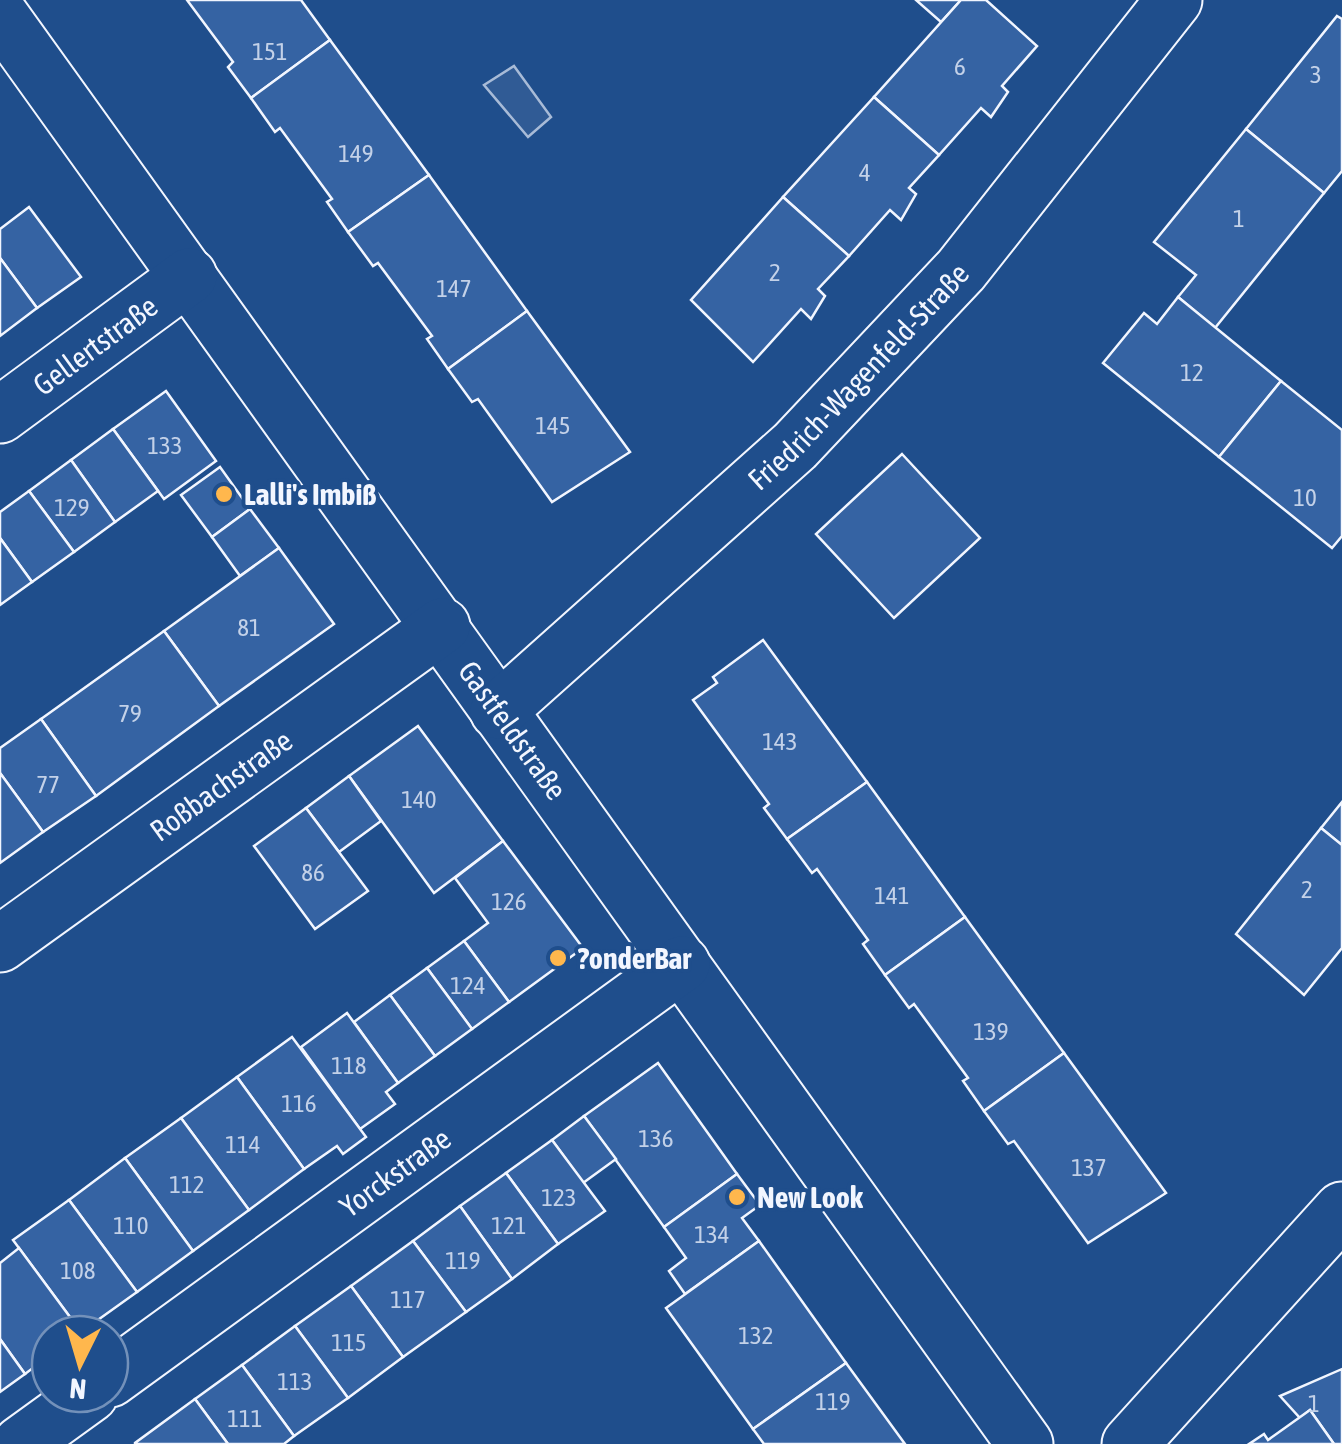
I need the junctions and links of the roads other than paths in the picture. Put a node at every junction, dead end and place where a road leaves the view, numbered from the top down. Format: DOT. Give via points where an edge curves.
graph roads {
  1 [pos="1174,0"];
  2 [pos="0,16"];
  3 [pos="189,276"];
  4 [pos="0,414"];
  5 [pos="442,626"];
  6 [pos="498,711"];
  7 [pos="0,944"];
  8 [pos="682,964"];
  9 [pos="1342,1210"];
  10 [pos="130,1364"];
  11 [pos="62,1414"];
  12 [pos="21,1444"];
  13 [pos="1026,1444"];
  14 [pos="1130,1444"];
  1 -- 6 [label="street, Friedrich-Wagenfeld-Straße" via="961,270 794,446"];
  2 -- 3 [label="street, Gastfeldstraße"];
  3 -- 4 [label="street, Gellertstraße"];
  3 -- 5 [label="street, Gastfeldstraße"];
  5 -- 6 [label="street, Gastfeldstraße"];
  5 -- 7 [label="street, Roßbachstraße"];
  6 -- 8 [label="street, Gastfeldstraße"];
  8 -- 10 [label="street, Yorckstraße"];
  8 -- 13 [label="street, Gastfeldstraße"];
  9 -- 14 [label="street"];
  11 -- 12 [label="street"];
}
